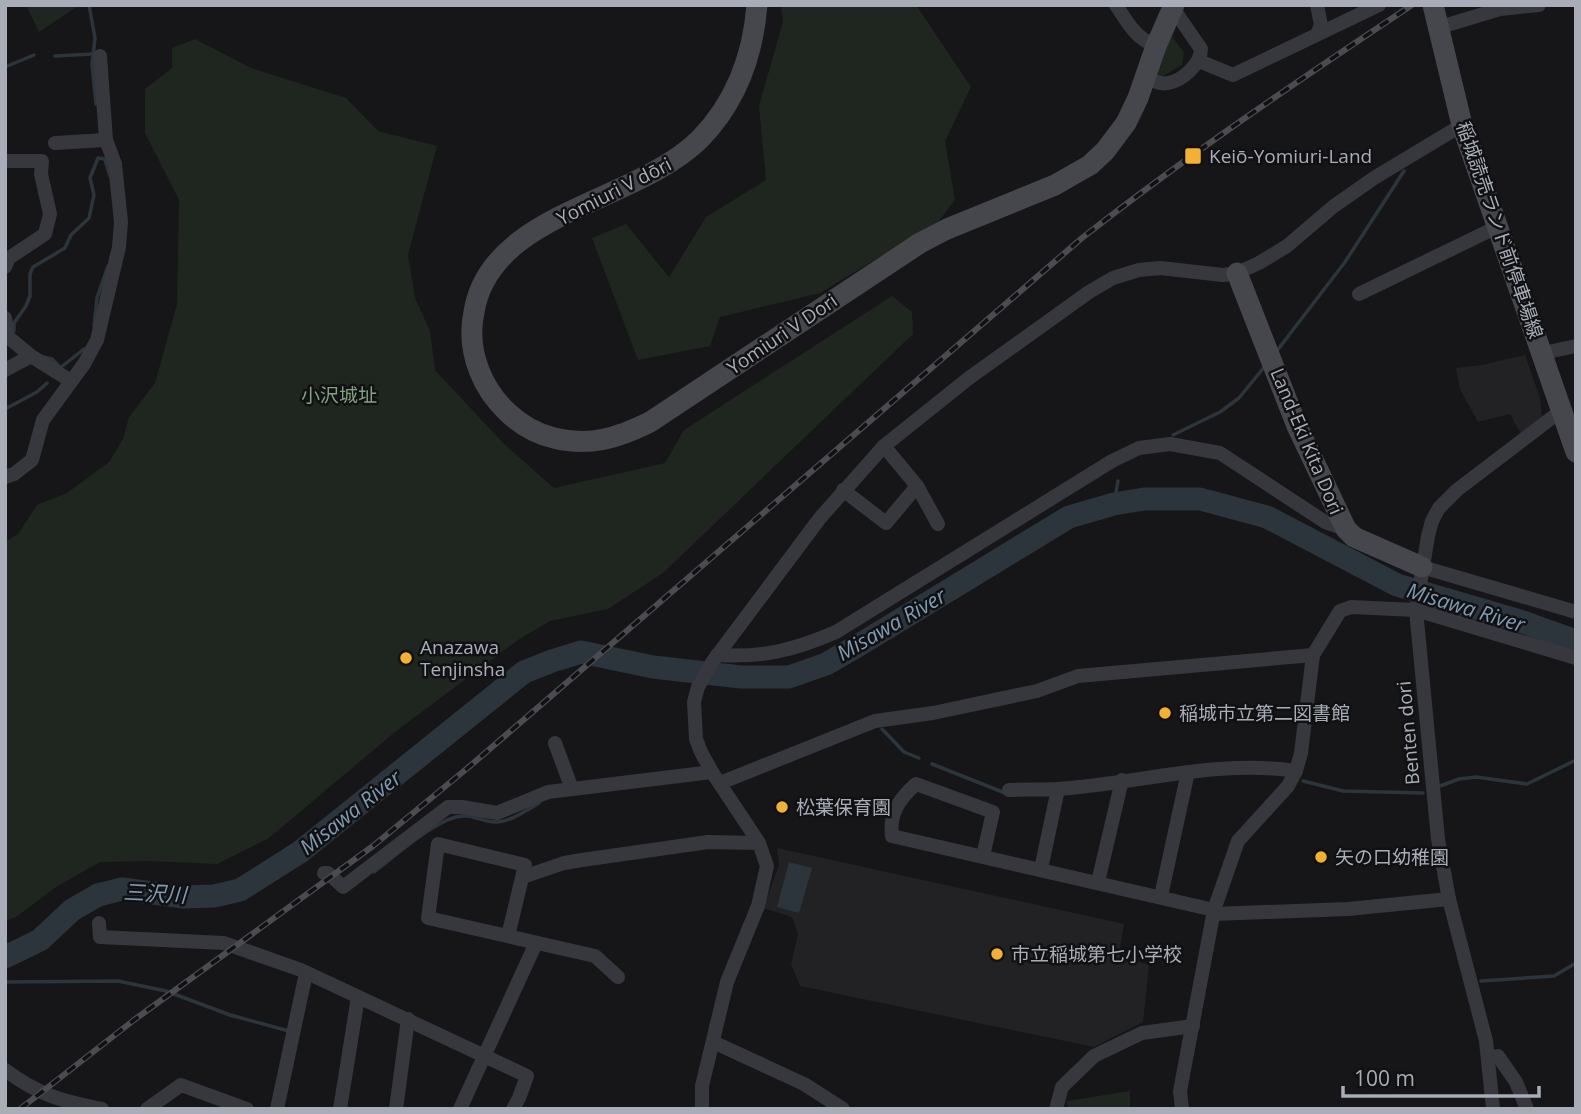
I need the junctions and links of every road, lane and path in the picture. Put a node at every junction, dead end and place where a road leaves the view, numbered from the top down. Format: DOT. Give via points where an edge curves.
graph roads {
  1 [pos="757,5"];
  2 [pos="1116,5"];
  3 [pos="1317,5"];
  4 [pos="1379,5"];
  5 [pos="1433,5"];
  6 [pos="1539,5"];
  7 [pos="1173,8"];
  8 [pos="1437,28"];
  9 [pos="1317,34"];
  10 [pos="1156,46"];
  11 [pos="100,56"];
  12 [pos="1199,61"];
  13 [pos="1146,78"];
  14 [pos="1462,125"];
  15 [pos="106,140"];
  16 [pos="55,143"];
  17 [pos="5,161"];
  18 [pos="1497,227"];
  19 [pos="5,267"];
  20 [pos="1237,273"];
  21 [pos="1359,294"];
  22 [pos="5,318"];
  23 [pos="1576,346"];
  24 [pos="1543,353"];
  25 [pos="31,356"];
  26 [pos="5,370"];
  27 [pos="71,381"];
  28 [pos="1562,410"];
  29 [pos="884,446"];
  30 [pos="1576,452"];
  31 [pos="5,477"];
  32 [pos="918,486"];
  33 [pos="843,490"];
  34 [pos="938,524"];
  35 [pos="1346,529"];
  36 [pos="1422,568"];
  37 [pos="1416,610"];
  38 [pos="1576,612"];
  39 [pos="1313,655"];
  40 [pos="715,658"];
  41 [pos="1576,658"];
  42 [pos="555,743"];
  43 [pos="1296,771"];
  44 [pos="1188,772"];
  45 [pos="716,778"];
  46 [pos="1122,780"];
  47 [pos="572,789"];
  48 [pos="1058,789"];
  49 [pos="1009,790"];
  50 [pos="760,843"];
  51 [pos="983,856"];
  52 [pos="1041,869"];
  53 [pos="324,873"];
  54 [pos="523,877"];
  55 [pos="1098,882"];
  56 [pos="1161,895"];
  57 [pos="1449,899"];
  58 [pos="1213,912"];
  59 [pos="99,923"];
  60 [pos="508,936"];
  61 [pos="536,943"];
  62 [pos="306,973"];
  63 [pos="618,977"];
  64 [pos="358,997"];
  65 [pos="408,1020"];
  66 [pos="1193,1026"];
  67 [pos="713,1042"];
  68 [pos="484,1054"];
  69 [pos="1488,1058"];
  70 [pos="5,1070"];
  71 [pos="1057,1108"];
  72 [pos="102,1109"];
  73 [pos="147,1109"];
  74 [pos="247,1109"];
  75 [pos="277,1109"];
  76 [pos="341,1109"];
  77 [pos="396,1109"];
  78 [pos="460,1109"];
  79 [pos="513,1109"];
  80 [pos="702,1109"];
  81 [pos="843,1109"];
  82 [pos="1182,1109"];
  83 [pos="1493,1109"];
  84 [pos="1527,1109"];
  1 -- 13 [label="street, Yomiuri V dōri" via="741,78 726,107 698,141 655,173 521,239 494,264 483,282 472,326 479,371 507,412 532,430 559,440 588,443 619,437 650,422 920,243 1055,185 1090,165 1126,123"];
  2 -- 10 [label="street" via="1136,35"];
  3 -- 9 [label="street" via="1321,25"];
  4 -- 9 [label="street"];
  5 -- 8 [label="street, 稲城読売ランド前停車場線"];
  6 -- 8 [label="street" via="1500,9"];
  7 -- 10 [label="street"];
  7 -- 12 [label="street" via="1201,49"];
  8 -- 14 [label="street, 稲城読売ランド前停車場線"];
  9 -- 12 [label="street" via="1233,75"];
  10 -- 13 [label="street"];
  11 -- 15 [label="street"];
  12 -- 13 [label="street" via="1170,83"];
  14 -- 18 [label="street, 稲城読売ランド前停車場線"];
  14 -- 20 [label="street" via="1365,184 1272,257"];
  15 -- 16 [label="street"];
  15 -- 27 [label="street" via="115,164 119,247 97,340"];
  17 -- 19 [label="street" via="42,161 50,214 44,234 9,258"];
  18 -- 21 [label="street"];
  18 -- 24 [label="street, 稲城読売ランド前停車場線"];
  20 -- 29 [label="street" via="1160,268 1113,278 969,378"];
  20 -- 35 [label="street, Land-Eki Kita Dori" via="1297,426"];
  22 -- 25 [label="street" via="8,337"];
  23 -- 24 [label="street"];
  24 -- 28 [label="street, 稲城読売ランド前停車場線"];
  25 -- 26 [label="street"];
  25 -- 27 [label="street"];
  27 -- 31 [label="street" via="43,420 32,460"];
  28 -- 30 [label="street, 稲城読売ランド前停車場線"];
  28 -- 36 [label="street, Benten dori" via="1439,508"];
  29 -- 32 [label="street"];
  29 -- 33 [label="street"];
  32 -- 33 [label="street" via="886,523"];
  32 -- 34 [label="street"];
  33 -- 40 [label="street"];
  35 -- 36 [label="street, Land-Eki Kita Dori"];
  35 -- 40 [label="street" via="1325,522 1220,453 1170,444 1139,448 836,632 769,655"];
  36 -- 37 [label="street, Benten dori"];
  36 -- 38 [label="street"];
  37 -- 39 [label="street" via="1364,606 1340,611"];
  37 -- 41 [label="street"];
  37 -- 57 [label="street, Benten dori" via="1438,839"];
  39 -- 43 [label="street"];
  39 -- 45 [label="street" via="1078,676 1037,691 875,721"];
  40 -- 45 [label="street" via="694,702 696,739"];
  42 -- 47 [label="street"];
  43 -- 44 [label="street" via="1268,767"];
  43 -- 58 [label="street" via="1238,841"];
  44 -- 46 [label="street"];
  44 -- 56 [label="street"];
  45 -- 47 [label="street"];
  45 -- 50 [label="street"];
  46 -- 48 [label="street"];
  46 -- 55 [label="street"];
  47 -- 53 [label="street" via="548,792 497,813 448,807 343,887"];
  48 -- 49 [label="street"];
  48 -- 52 [label="street"];
  50 -- 54 [label="street" via="708,842 582,860"];
  50 -- 67 [label="street" via="767,866 765,879 727,982"];
  51 -- 51 [label="street" via="993,812 916,784 899,800 892,836"];
  51 -- 52 [label="street"];
  52 -- 55 [label="street"];
  54 -- 60 [label="street"];
  54 -- 60 [label="street" via="525,865 438,844 428,918"];
  55 -- 56 [label="street"];
  56 -- 58 [label="street"];
  57 -- 58 [label="street" via="1348,909"];
  57 -- 69 [label="street, Benten dori"];
  58 -- 66 [label="street"];
  59 -- 62 [label="street" via="100,937 224,943"];
  60 -- 61 [label="street"];
  61 -- 63 [label="street" via="595,956"];
  61 -- 68 [label="street"];
  62 -- 64 [label="street"];
  62 -- 75 [label="street"];
  64 -- 65 [label="street"];
  64 -- 76 [label="street"];
  65 -- 68 [label="street"];
  65 -- 77 [label="street"];
  66 -- 71 [label="street" via="1142,1033 1094,1056 1062,1087"];
  66 -- 82 [label="street" via="1180,1091"];
  67 -- 80 [label="street" via="702,1086"];
  67 -- 81 [label="street" via="804,1084"];
  68 -- 78 [label="street"];
  68 -- 79 [label="street" via="527,1076"];
  69 -- 83 [label="street, Benten dori"];
  69 -- 84 [label="street" via="1498,1056"];
  70 -- 72 [label="street" via="54,1099"];
  73 -- 74 [label="street" via="181,1085"];
}
